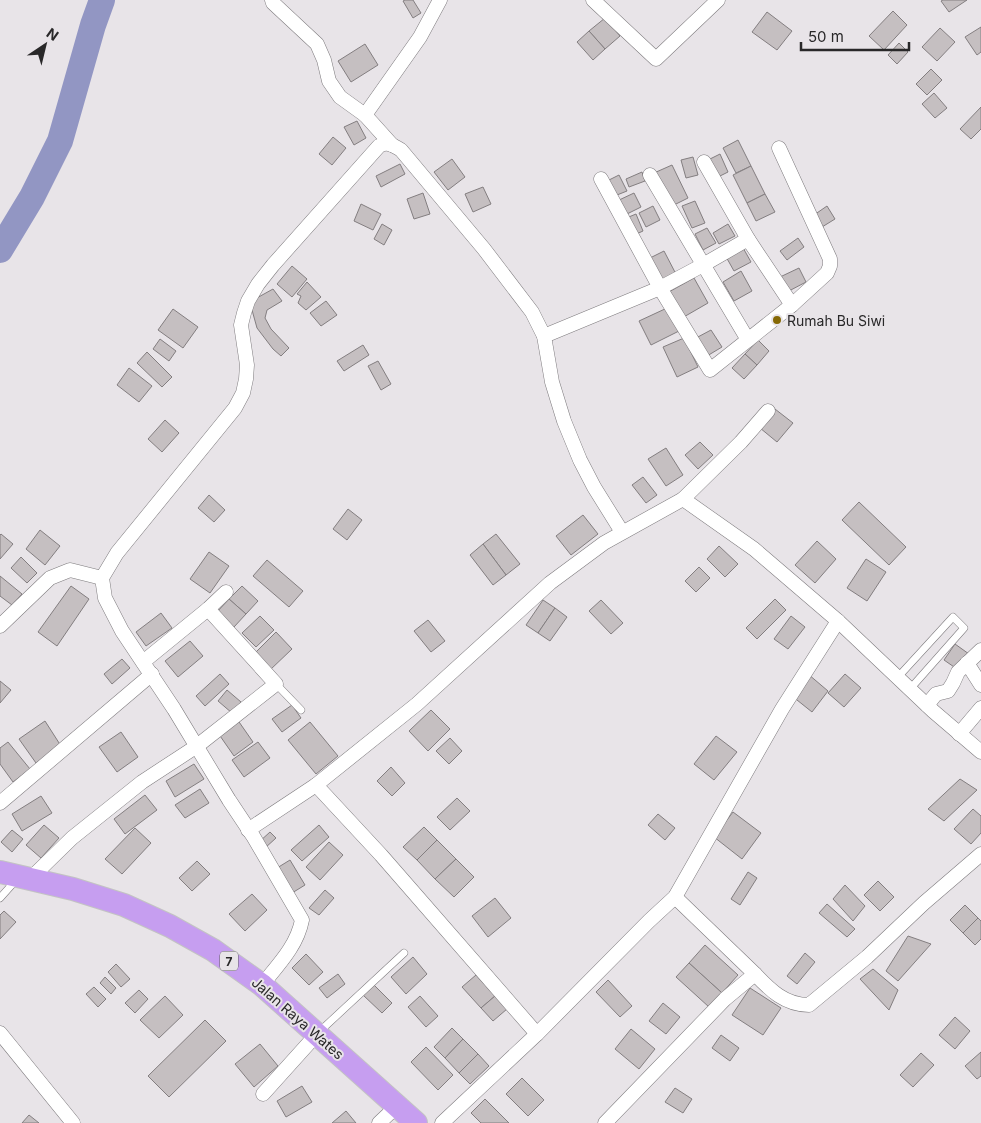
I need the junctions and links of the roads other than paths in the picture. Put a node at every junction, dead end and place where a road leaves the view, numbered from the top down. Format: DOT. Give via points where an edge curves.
graph roads {
  1 [pos="272,0"];
  2 [pos="440,0"];
  3 [pos="593,0"];
  4 [pos="718,0"];
  5 [pos="365,115"];
  6 [pos="392,145"];
  7 [pos="779,148"];
  8 [pos="704,162"];
  9 [pos="650,175"];
  10 [pos="601,179"];
  11 [pos="748,239"];
  12 [pos="703,265"];
  13 [pos="660,288"];
  14 [pos="792,305"];
  15 [pos="544,336"];
  16 [pos="748,340"];
  17 [pos="768,410"];
  18 [pos="683,499"];
  19 [pos="622,532"];
  20 [pos="102,578"];
  21 [pos="226,592"];
  22 [pos="208,608"];
  23 [pos="838,621"];
  24 [pos="0,626"];
  25 [pos="981,650"];
  26 [pos="143,662"];
  27 [pos="967,663"];
  28 [pos="152,674"];
  29 [pos="898,677"];
  30 [pos="276,684"];
  31 [pos="981,685"];
  32 [pos="910,689"];
  33 [pos="926,705"];
  34 [pos="981,708"];
  35 [pos="300,710"];
  36 [pos="959,734"];
  37 [pos="197,746"];
  38 [pos="981,752"];
  39 [pos="316,785"];
  40 [pos="0,803"];
  41 [pos="248,830"];
  42 [pos="981,854"];
  43 [pos="16,876"];
  44 [pos="674,897"];
  45 [pos="0,898"];
  46 [pos="404,953"];
  47 [pos="755,974"];
  48 [pos="262,985"];
  49 [pos="0,1033"];
  50 [pos="317,1034"];
  51 [pos="537,1034"];
  52 [pos="263,1094"];
  53 [pos="397,1106"];
  54 [pos="73,1123"];
  55 [pos="379,1123"];
  56 [pos="416,1123"];
  57 [pos="442,1123"];
  58 [pos="605,1123"];
  1 -- 5 [label="street" via="317,44 329,81 340,97"];
  2 -- 5 [label="street" via="420,37"];
  3 -- 4 [label="street" via="656,59"];
  5 -- 6 [label="street"];
  6 -- 15 [label="street" via="401,150 484,249 532,312"];
  6 -- 20 [label="street" via="384,143 379,146 258,284 244,313 246,379 235,408 117,553"];
  7 -- 14 [label="street" via="830,259 827,273"];
  8 -- 11 [label="street"];
  9 -- 12 [label="street"];
  10 -- 13 [label="street"];
  11 -- 12 [label="street"];
  11 -- 14 [label="street"];
  12 -- 13 [label="street"];
  12 -- 16 [label="street"];
  13 -- 15 [label="street"];
  13 -- 16 [label="street" via="710,370"];
  14 -- 16 [label="street"];
  15 -- 19 [label="street" via="552,382 564,421 594,487"];
  17 -- 18 [label="street"];
  18 -- 19 [label="street"];
  18 -- 23 [label="street" via="754,549"];
  19 -- 39 [label="street" via="550,583 417,704"];
  20 -- 24 [label="street" via="70,570 50,578"];
  20 -- 26 [label="street" via="105,598"];
  21 -- 22 [label="street"];
  22 -- 26 [label="street"];
  22 -- 30 [label="street"];
  23 -- 29 [label="street"];
  23 -- 44 [label="street" via="782,709"];
  25 -- 27 [label="street"];
  26 -- 28 [label="street"];
  27 -- 31 [label="street"];
  27 -- 33 [label="street" via="958,672 951,688 936,694"];
  28 -- 37 [label="street"];
  28 -- 40 [label="street"];
  29 -- 32 [label="street"];
  29 -- 32 [label="lane" via="953,617 964,628"];
  30 -- 35 [label="lane"];
  30 -- 37 [label="street"];
  32 -- 33 [label="street"];
  33 -- 36 [label="street"];
  34 -- 36 [label="street"];
  36 -- 38 [label="street"];
  37 -- 41 [label="street"];
  37 -- 43 [label="street" via="142,782 72,838"];
  39 -- 41 [label="street"];
  39 -- 51 [label="street"];
  41 -- 48 [label="street" via="302,920 300,934"];
  42 -- 47 [label="street" via="809,1005 793,1004 779,996"];
  43 -- 45 [label="lane"];
  43 -- 48 [label="highway, Jalan Raya Wates / 7" via="124,905 213,950"];
  44 -- 47 [label="street"];
  44 -- 51 [label="street"];
  46 -- 50 [label="lane"];
  47 -- 58 [label="street" via="724,999"];
  48 -- 50 [label="highway, Jalan Raya Wates / 7"];
  49 -- 54 [label="street"];
  50 -- 52 [label="street"];
  50 -- 53 [label="highway, Jalan Raya Wates / 7"];
  51 -- 57 [label="street"];
  53 -- 55 [label="street"];
  53 -- 56 [label="highway, Jalan Raya Wates / 7"];
}
